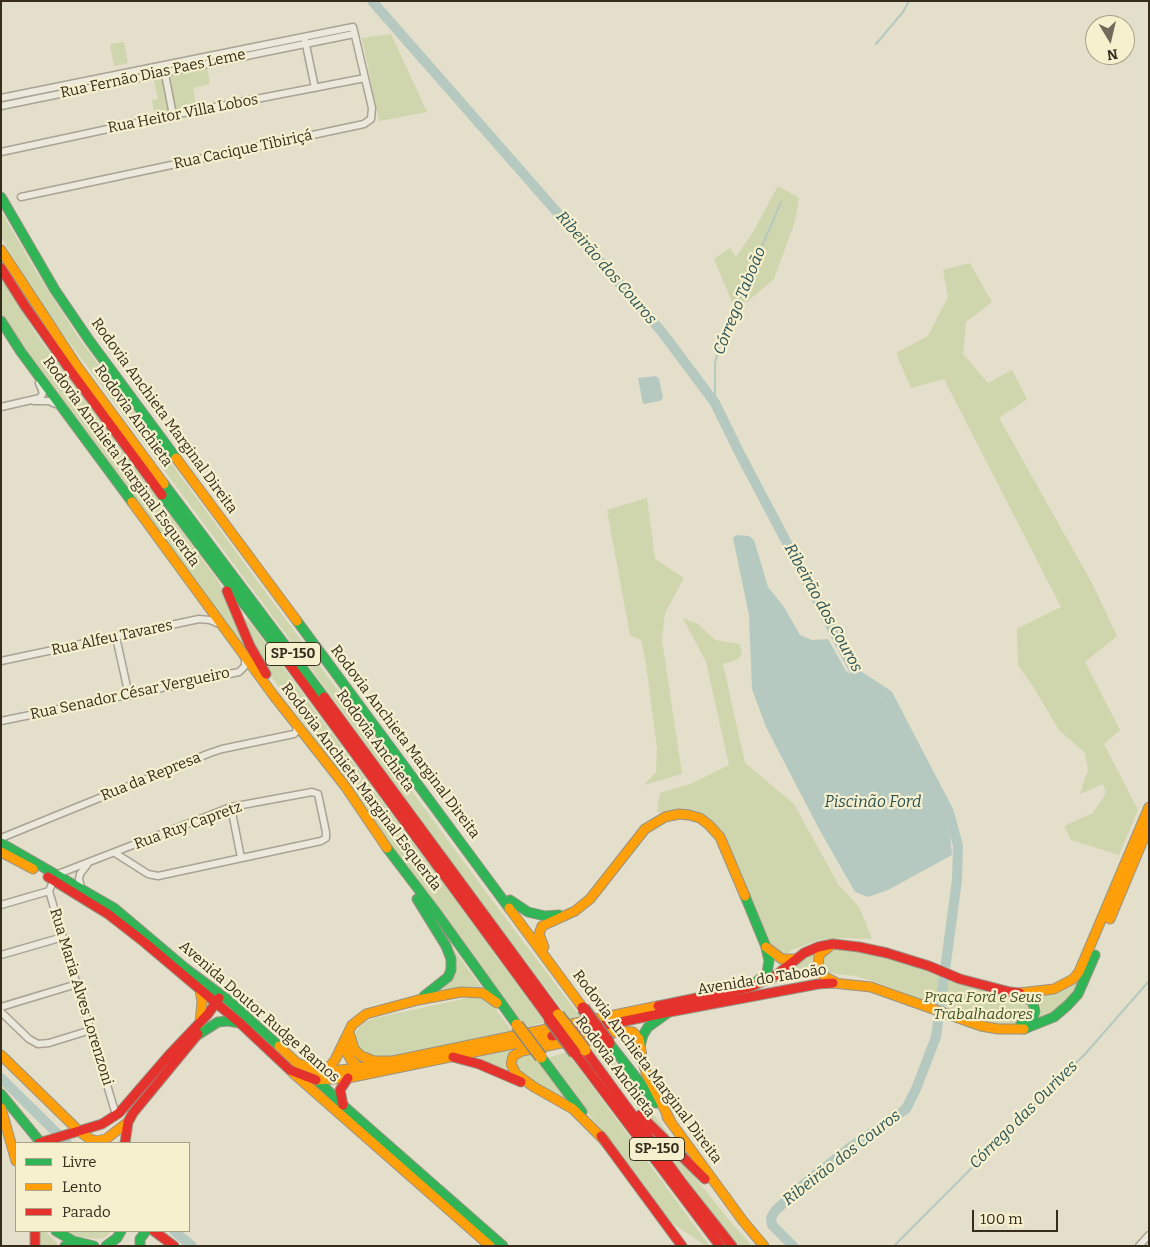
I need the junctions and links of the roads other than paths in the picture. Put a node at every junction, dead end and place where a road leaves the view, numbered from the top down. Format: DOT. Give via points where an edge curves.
graph roads {
  1 [pos="353,30"];
  2 [pos="305,40"];
  3 [pos="164,68"];
  4 [pos="365,78"];
  5 [pos="315,88"];
  6 [pos="1,98"];
  7 [pos="1,106"];
  8 [pos="173,115"];
  9 [pos="1,152"];
  10 [pos="1,197"];
  11 [pos="20,197"];
  12 [pos="1,250"];
  13 [pos="1,268"];
  14 [pos="1,321"];
  15 [pos="21,352"];
  16 [pos="30,401"];
  17 [pos="1,407"];
  18 [pos="70,417"];
  19 [pos="221,575"];
  20 [pos="222,625"];
  21 [pos="116,637"];
  22 [pos="244,655"];
  23 [pos="1,661"];
  24 [pos="129,696"];
  25 [pos="286,709"];
  26 [pos="1,720"];
  27 [pos="297,724"];
  28 [pos="231,806"];
  29 [pos="1149,807"];
  30 [pos="1149,826"];
  31 [pos="1,838"];
  32 [pos="1,843"];
  33 [pos="384,844"];
  34 [pos="1,852"];
  35 [pos="115,853"];
  36 [pos="241,858"];
  37 [pos="87,864"];
  38 [pos="55,882"];
  39 [pos="81,888"];
  40 [pos="495,888"];
  41 [pos="1,906"];
  42 [pos="566,915"];
  43 [pos="63,937"];
  44 [pos="833,944"];
  45 [pos="766,947"];
  46 [pos="1,955"];
  47 [pos="796,959"];
  48 [pos="839,983"];
  49 [pos="77,984"];
  50 [pos="567,985"];
  51 [pos="750,987"];
  52 [pos="200,989"];
  53 [pos="1023,993"];
  54 [pos="418,1000"];
  55 [pos="222,1001"];
  56 [pos="1,1007"];
  57 [pos="1,1012"];
  58 [pos="508,1012"];
  59 [pos="669,1012"];
  60 [pos="553,1016"];
  61 [pos="1035,1021"];
  62 [pos="200,1023"];
  63 [pos="240,1023"];
  64 [pos="91,1030"];
  65 [pos="196,1036"];
  66 [pos="347,1036"];
  67 [pos="640,1046"];
  68 [pos="580,1051"];
  69 [pos="1,1055"];
  70 [pos="453,1057"];
  71 [pos="391,1061"];
  72 [pos="293,1066"];
  73 [pos="359,1068"];
  74 [pos="370,1073"];
  75 [pos="320,1076"];
  76 [pos="348,1078"];
  77 [pos="610,1084"];
  78 [pos="534,1087"];
  79 [pos="1,1094"];
  80 [pos="1,1108"];
  81 [pos="344,1110"];
  82 [pos="116,1115"];
  83 [pos="128,1122"];
  84 [pos="671,1122"];
  85 [pos="76,1131"];
  86 [pos="42,1142"];
  87 [pos="125,1142"];
  88 [pos="605,1142"];
  89 [pos="15,1157"];
  90 [pos="743,1221"];
  91 [pos="34,1232"];
  92 [pos="58,1232"];
  93 [pos="121,1232"];
  94 [pos="145,1232"];
  95 [pos="155,1232"];
  96 [pos="1149,1236"];
  97 [pos="35,1246"];
  98 [pos="65,1246"];
  99 [pos="90,1246"];
  100 [pos="94,1246"];
  101 [pos="106,1246"];
  102 [pos="140,1246"];
  103 [pos="174,1246"];
  104 [pos="490,1246"];
  105 [pos="503,1246"];
  106 [pos="682,1246"];
  107 [pos="720,1246"];
  108 [pos="732,1246"];
  109 [pos="764,1246"];
  110 [pos="1139,1246"];
  1 -- 2 [label="street, Rua Fernão Dias Paes Leme"];
  1 -- 4 [label="street, Rua Cacique Tibiriçá"];
  2 -- 3 [label="street, Rua Fernão Dias Paes Leme"];
  2 -- 5 [label="street"];
  3 -- 6 [label="street, Rua Fernão Dias Paes Leme"];
  3 -- 7 [label="street, Rua Fernão Dias Paes Leme"];
  3 -- 8 [label="street"];
  4 -- 5 [label="street, Rua Heitor Villa Lobos"];
  4 -- 11 [label="street, Rua Cacique Tibiriçá" via="372,114 364,124"];
  5 -- 8 [label="street, Rua Heitor Villa Lobos"];
  8 -- 9 [label="street, Rua Heitor Villa Lobos"];
  10 -- 40 [label="main road, Rodovia Anchieta Marginal Direita / SP-150" via="55,290 90,340"];
  12 -- 60 [label="main road, Rodovia Anchieta / SP-150" via="77,366 291,651"];
  13 -- 19 [label="main road, Rodovia Anchieta / SP-150" via="70,370"];
  14 -- 15 [label="main road, Rodovia Anchieta Marginal Esquerda / SP-150"];
  15 -- 16 [label="street" via="43,390 42,396"];
  15 -- 18 [label="main road, Rodovia Anchieta Marginal Esquerda / SP-150"];
  16 -- 17 [label="street"];
  16 -- 18 [label="street" via="52,402"];
  18 -- 20 [label="main road, Rodovia Anchieta Marginal Esquerda / SP-150"];
  19 -- 25 [label="main road" via="250,646"];
  19 -- 60 [label="main road, Rodovia Anchieta / SP-150"];
  20 -- 21 [label="street, Rua Alfeu Tavares" via="199,619"];
  20 -- 22 [label="main road, Rodovia Anchieta Marginal Esquerda / SP-150"];
  21 -- 23 [label="street, Rua Alfeu Tavares"];
  21 -- 24 [label="street"];
  22 -- 24 [label="street, Rua Senador César Vergueiro" via="245,666 239,672"];
  22 -- 25 [label="main road, Rodovia Anchieta Marginal Esquerda / SP-150"];
  24 -- 26 [label="street, Rua Senador César Vergueiro"];
  25 -- 27 [label="main road, Rodovia Anchieta Marginal Esquerda / SP-150"];
  27 -- 31 [label="street, Rua da Represa" via="294,734 210,753"];
  27 -- 33 [label="main road, Rodovia Anchieta Marginal Esquerda / SP-150"];
  28 -- 35 [label="street, Rua Ruy Capretz"];
  28 -- 36 [label="street"];
  28 -- 36 [label="street, Rua Ruy Capretz" via="312,792 319,796 324,840"];
  29 -- 53 [label="main road, Avenida do Taboão" via="1079,972 1054,989"];
  30 -- 61 [label="main road" via="1078,994 1054,1016"];
  32 -- 38 [label="main road, Avenida Doutor Rudge Ramos"];
  33 -- 54 [label="main road" via="451,956 448,976"];
  33 -- 58 [label="main road, Rodovia Anchieta Marginal Esquerda / SP-150"];
  34 -- 38 [label="main road, Avenida Doutor Rudge Ramos"];
  35 -- 36 [label="street" via="154,876"];
  35 -- 37 [label="street, Rua Ruy Capretz"];
  37 -- 38 [label="street, Rua Ruy Capretz"];
  37 -- 39 [label="street" via="80,874"];
  38 -- 39 [label="main road, Avenida Doutor Rudge Ramos"];
  38 -- 41 [label="street, Rua Ruy Capretz"];
  38 -- 43 [label="street, Rua Maria Alves Lorenzoni"];
  38 -- 52 [label="main road, Avenida Doutor Rudge Ramos" via="108,914"];
  39 -- 55 [label="main road, Avenida Doutor Rudge Ramos" via="114,908"];
  40 -- 42 [label="main road" via="528,912 545,916"];
  40 -- 50 [label="main road, Rodovia Anchieta Marginal Direita / SP-150"];
  42 -- 45 [label="main road" via="594,896 646,829 665,817 689,815 700,818 720,837"];
  42 -- 50 [label="main road" via="546,923 539,934"];
  43 -- 46 [label="street"];
  43 -- 49 [label="street, Rua Maria Alves Lorenzoni"];
  44 -- 47 [label="main road, Avenida do Taboão" via="818,947"];
  44 -- 48 [label="main road" via="819,955 818,968 825,977"];
  44 -- 53 [label="main road, Avenida do Taboão" via="887,953 960,979"];
  45 -- 47 [label="main road" via="782,959"];
  45 -- 51 [label="main road" via="767,973"];
  47 -- 51 [label="main road, Avenida do Taboão" via="770,979"];
  48 -- 59 [label="main road, Avenida do Taboão" via="797,987"];
  48 -- 61 [label="main road, Avenida do Taboão" via="871,987 981,1026 1006,1030"];
  49 -- 56 [label="street"];
  49 -- 64 [label="street, Rua Maria Alves Lorenzoni"];
  50 -- 84 [label="main road, Rodovia Anchieta Marginal Direita / SP-150, bridge"];
  51 -- 71 [label="main road, Avenida do Taboão"];
  52 -- 55 [label="main road, Avenida Doutor Rudge Ramos"];
  52 -- 62 [label="main road"];
  53 -- 61 [label="main road" via="1034,1006"];
  54 -- 58 [label="main road" via="479,992"];
  54 -- 66 [label="main road" via="366,1014 356,1021"];
  55 -- 62 [label="main road"];
  55 -- 63 [label="main road, Avenida Doutor Rudge Ramos"];
  55 -- 65 [label="main road"];
  55 -- 72 [label="main road, Avenida Doutor Rudge Ramos"];
  57 -- 64 [label="street" via="38,1044"];
  58 -- 88 [label="main road, Rodovia Anchieta Marginal Esquerda / SP-150, bridge"];
  59 -- 67 [label="main road" via="648,1027"];
  59 -- 70 [label="main road, Avenida do Taboão"];
  60 -- 68 [label="main road, Rodovia Anchieta / SP-150, bridge"];
  62 -- 82 [label="main road"];
  63 -- 65 [label="main road" via="218,1022"];
  63 -- 72 [label="main road, Avenida Doutor Rudge Ramos"];
  64 -- 82 [label="street, Rua Maria Alves Lorenzoni"];
  65 -- 83 [label="main road" via="141,1101"];
  66 -- 71 [label="main road" via="361,1056 374,1061"];
  66 -- 73 [label="main road" via="348,1055"];
  66 -- 75 [label="main road" via="333,1064"];
  67 -- 78 [label="main road" via="636,1035 625,1030 517,1053 511,1061 513,1069"];
  67 -- 84 [label="main road" via="647,1075"];
  68 -- 77 [label="main road, Rodovia Anchieta / SP-150"];
  68 -- 107 [label="main road, Rodovia Anchieta / SP-150"];
  69 -- 85 [label="main road"];
  70 -- 74 [label="main road, Avenida do Taboão"];
  70 -- 78 [label="main road"];
  71 -- 73 [label="main road, Avenida do Taboão"];
  72 -- 75 [label="main road, Avenida do Taboão" via="310,1069"];
  72 -- 81 [label="main road, Avenida Doutor Rudge Ramos"];
  73 -- 74 [label="main road"];
  73 -- 75 [label="main road, Avenida do Taboão"];
  74 -- 76 [label="main road, Avenida do Taboão"];
  75 -- 76 [label="main road, Avenida do Taboão"];
  75 -- 81 [label="main road, Avenida Doutor Rudge Ramos"];
  76 -- 81 [label="main road" via="340,1090"];
  77 -- 90 [label="main road"];
  77 -- 108 [label="main road, Rodovia Anchieta / SP-150" via="682,1184"];
  78 -- 88 [label="main road" via="573,1109"];
  79 -- 86 [label="main road"];
  80 -- 89 [label="main road"];
  81 -- 104 [label="main road, Avenida Doutor Rudge Ramos"];
  81 -- 105 [label="main road, Avenida Doutor Rudge Ramos"];
  82 -- 85 [label="main road" via="102,1124"];
  83 -- 85 [label="main road" via="101,1140 90,1139"];
  83 -- 87 [label="main road"];
  84 -- 90 [label="main road, Rodovia Anchieta Marginal Direita / SP-150"];
  85 -- 86 [label="main road"];
  88 -- 106 [label="main road, Rodovia Anchieta Marginal Esquerda / SP-150"];
  90 -- 109 [label="main road, Rodovia Anchieta Marginal Direita / SP-150"];
  91 -- 97 [label="main road"];
  92 -- 99 [label="main road"];
  93 -- 101 [label="main road"];
  94 -- 102 [label="main road"];
  95 -- 103 [label="main road"];
  96 -- 110 [label="street"];
  98 -- 99 [label="main road"];
  99 -- 100 [label="main road"];
}
